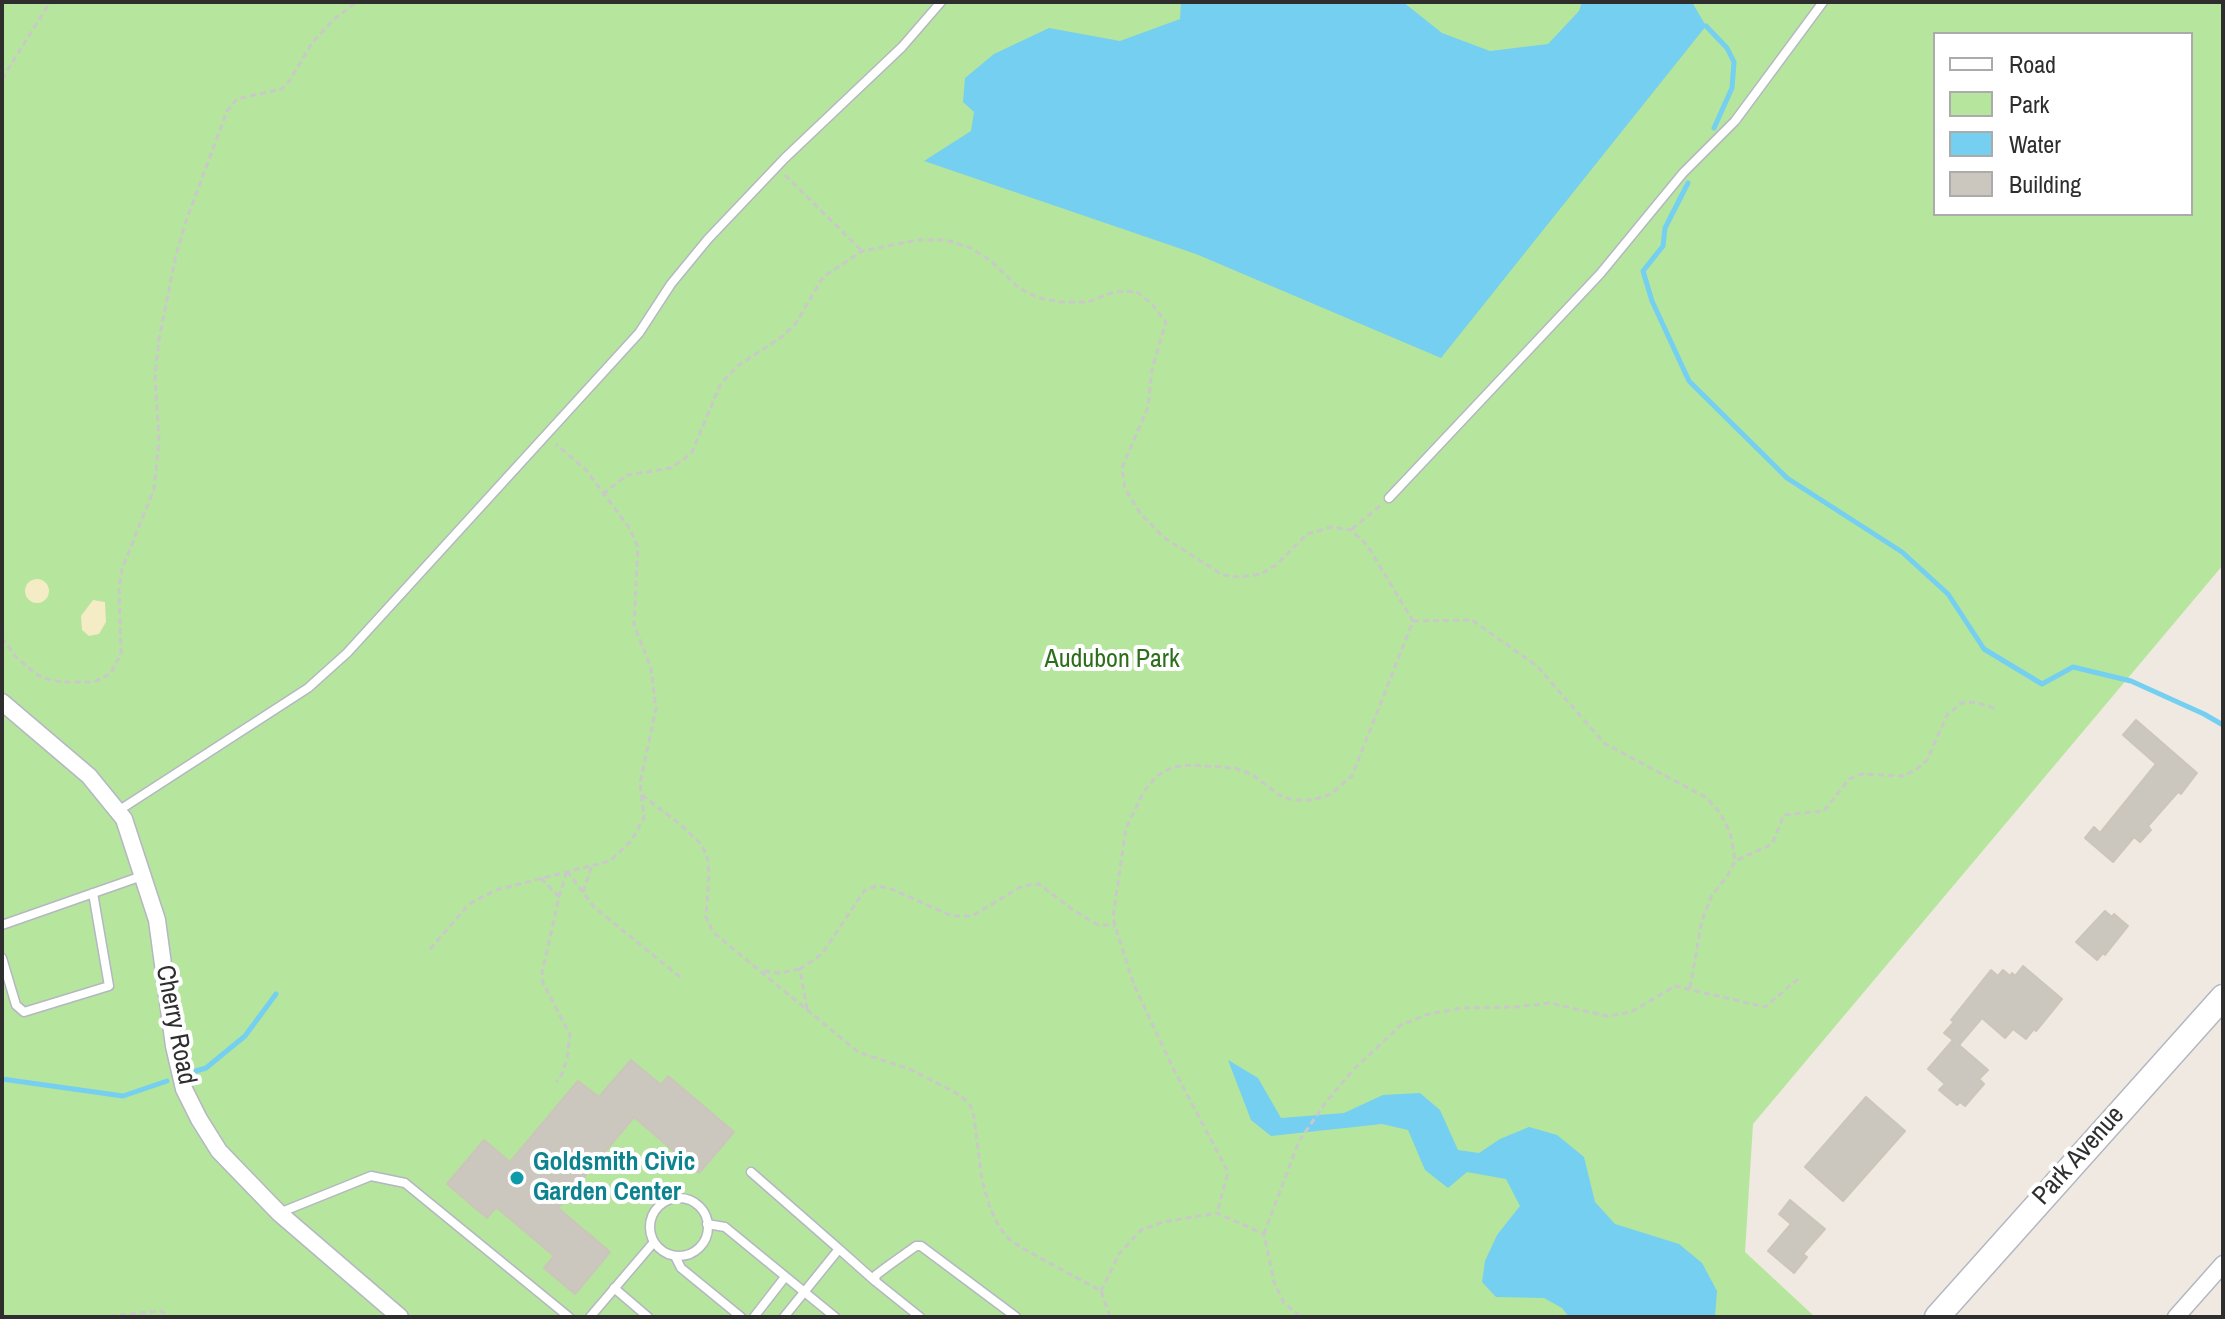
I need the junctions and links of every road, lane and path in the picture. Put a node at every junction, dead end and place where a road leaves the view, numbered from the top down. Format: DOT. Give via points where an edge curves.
graph roads {
  1 [pos="50,2"];
  2 [pos="356,2"];
  3 [pos="941,2"];
  4 [pos="1823,2"];
  5 [pos="2,79"];
  6 [pos="777,167"];
  7 [pos="862,251"];
  8 [pos="547,436"];
  9 [pos="603,494"];
  10 [pos="1389,498"];
  11 [pos="1351,530"];
  12 [pos="1413,621"];
  13 [pos="2,638"];
  14 [pos="2,702"];
  15 [pos="1994,708"];
  16 [pos="642,795"];
  17 [pos="118,811"];
  18 [pos="1735,861"];
  19 [pos="592,865"];
  20 [pos="567,871"];
  21 [pos="142,876"];
  22 [pos="541,878"];
  23 [pos="93,893"];
  24 [pos="582,894"];
  25 [pos="559,897"];
  26 [pos="2,925"];
  27 [pos="1115,926"];
  28 [pos="430,949"];
  29 [pos="2,958"];
  30 [pos="800,969"];
  31 [pos="760,971"];
  32 [pos="680,977"];
  33 [pos="1799,978"];
  34 [pos="1690,988"];
  35 [pos="2223,997"];
  36 [pos="807,1009"];
  37 [pos="556,1082"];
  38 [pos="751,1172"];
  39 [pos="279,1213"];
  40 [pos="1217,1213"];
  41 [pos="707,1224"];
  42 [pos="1264,1234"];
  43 [pos="654,1242"];
  44 [pos="839,1249"];
  45 [pos="675,1256"];
  46 [pos="2223,1264"];
  47 [pos="785,1277"];
  48 [pos="875,1281"];
  49 [pos="614,1288"];
  50 [pos="1101,1291"];
  51 [pos="804,1292"];
  52 [pos="100,1317"];
  53 [pos="169,1317"];
  54 [pos="400,1317"];
  55 [pos="569,1317"];
  56 [pos="590,1317"];
  57 [pos="648,1317"];
  58 [pos="741,1317"];
  59 [pos="754,1317"];
  60 [pos="784,1317"];
  61 [pos="835,1317"];
  62 [pos="920,1317"];
  63 [pos="1016,1317"];
  64 [pos="1110,1317"];
  65 [pos="1301,1317"];
  66 [pos="1937,1317"];
  67 [pos="2176,1317"];
  1 -- 5 [label="path"];
  2 -- 13 [label="path" via="312,43 282,89 237,99 227,111 186,221 159,339 154,489 122,569 121,654 110,674 94,682 42,678"];
  3 -- 6 [label="lane" via="902,47"];
  4 -- 10 [label="lane" via="1735,121"];
  6 -- 7 [label="path"];
  6 -- 8 [label="lane" via="708,239 639,333"];
  7 -- 9 [label="path" via="823,277 783,336 721,383 691,454 671,468 627,475"];
  7 -- 11 [label="path" via="946,240 971,248 1039,298 1088,302 1136,291 1151,303 1166,322 1148,407 1122,468 1125,489 1163,537 1223,575 1261,574 1307,534 1332,527"];
  8 -- 9 [label="path" via="586,470"];
  8 -- 17 [label="lane" via="347,653 308,688"];
  9 -- 16 [label="path" via="638,547 634,625 651,668 656,709"];
  10 -- 11 [label="path"];
  11 -- 12 [label="path" via="1367,545"];
  12 -- 18 [label="path" via="1472,620 1537,666 1604,743 1707,798 1730,832"];
  12 -- 27 [label="path" via="1358,766 1331,794 1292,800 1253,775 1219,766 1173,767 1158,775 1126,828"];
  14 -- 17 [label="street, Cherry Road" via="89,776"];
  15 -- 18 [label="path" via="1961,703 1947,715 1927,760 1916,770 1903,776 1862,774 1849,779 1824,811 1784,815 1772,844"];
  16 -- 19 [label="path" via="644,818 631,841 610,861"];
  16 -- 31 [label="path" via="700,843 707,855 706,917 713,932"];
  17 -- 21 [label="street, Cherry Road"];
  18 -- 34 [label="path" via="1702,920"];
  19 -- 20 [label="path"];
  19 -- 24 [label="path"];
  20 -- 22 [label="path"];
  20 -- 24 [label="path"];
  20 -- 25 [label="path"];
  21 -- 23 [label="lane"];
  21 -- 39 [label="street, Cherry Road" via="157,920 184,1089 219,1151"];
  22 -- 25 [label="path"];
  22 -- 28 [label="path" via="469,904"];
  23 -- 26 [label="lane"];
  23 -- 29 [label="lane" via="109,986 24,1012 16,1005"];
  24 -- 32 [label="path"];
  25 -- 37 [label="path" via="542,973 570,1035"];
  27 -- 30 [label="path" via="1096,924 1039,884 1022,886 972,916 952,916 876,886 864,891 822,954"];
  27 -- 40 [label="path" via="1134,985 1228,1172"];
  30 -- 31 [label="path"];
  30 -- 36 [label="path"];
  31 -- 36 [label="path"];
  33 -- 34 [label="path" via="1765,1007"];
  34 -- 42 [label="path" via="1675,986 1631,1012 1607,1016 1550,1003 1461,1008 1401,1025 1326,1102 1299,1141"];
  35 -- 66 [label="main road, Park Avenue"];
  36 -- 50 [label="path" via="858,1052 912,1070 960,1095 974,1117 982,1180 999,1227 1022,1248"];
  38 -- 44 [label="lane"];
  39 -- 54 [label="street, Cherry Road"];
  39 -- 55 [label="lane" via="371,1176 405,1183"];
  40 -- 42 [label="path"];
  40 -- 50 [label="path" via="1141,1230 1119,1254"];
  41 -- 43 [label="lane" via="698,1205 671,1199 651,1219"];
  41 -- 45 [label="lane" via="699,1247"];
  41 -- 47 [label="lane" via="725,1227"];
  42 -- 65 [label="path" via="1274,1282 1284,1303"];
  43 -- 45 [label="lane"];
  43 -- 49 [label="lane"];
  44 -- 48 [label="lane"];
  44 -- 51 [label="lane"];
  45 -- 58 [label="lane" via="681,1268"];
  46 -- 67 [label="street"];
  47 -- 51 [label="lane"];
  47 -- 59 [label="lane"];
  48 -- 62 [label="lane"];
  48 -- 63 [label="lane" via="876,1275 921,1246"];
  49 -- 56 [label="lane"];
  49 -- 57 [label="lane"];
  50 -- 64 [label="path"];
  51 -- 60 [label="lane"];
  51 -- 61 [label="lane"];
  52 -- 53 [label="path" via="161,1311"];
}
